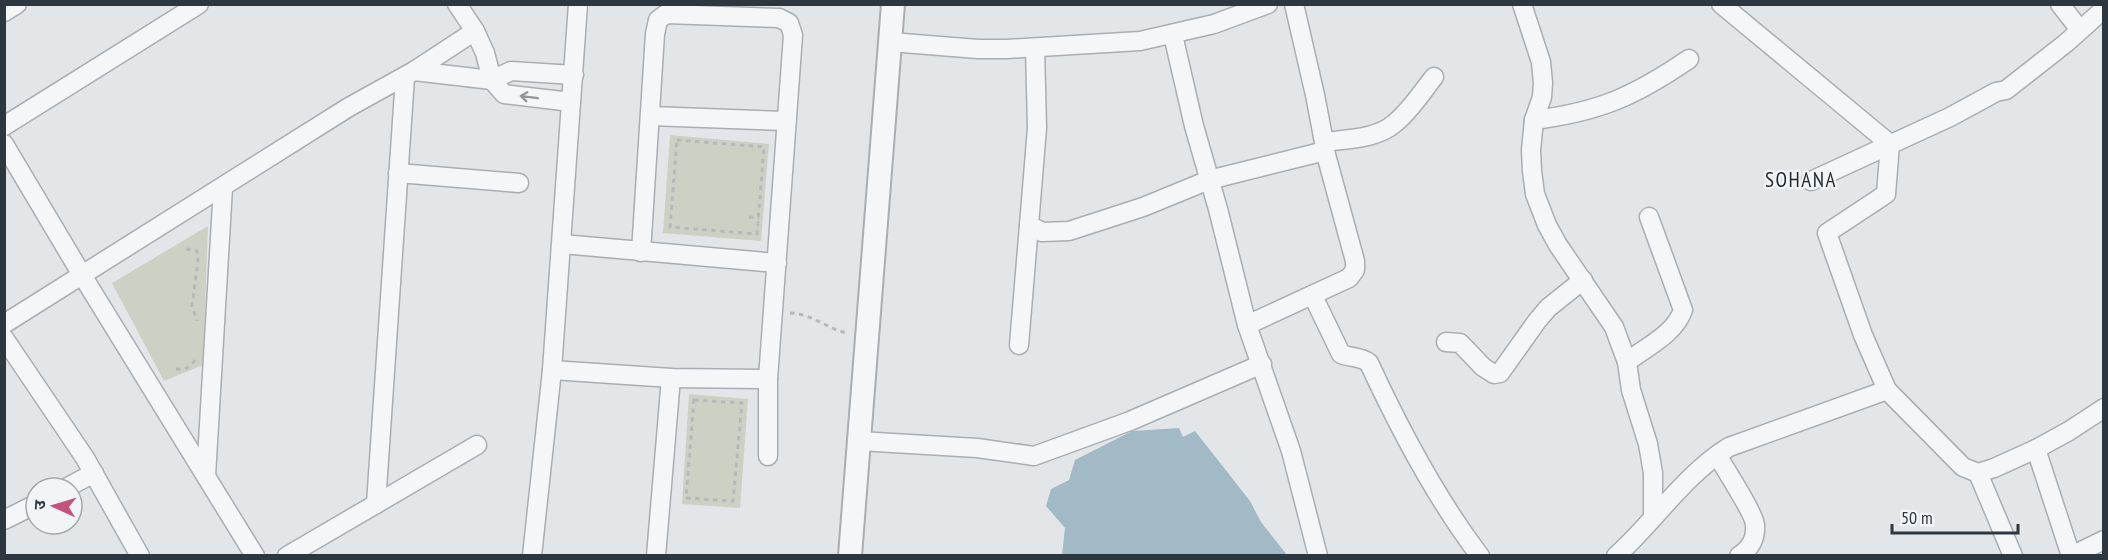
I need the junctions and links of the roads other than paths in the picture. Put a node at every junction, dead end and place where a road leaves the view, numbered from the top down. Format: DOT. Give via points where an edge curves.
graph roads {
  1 [pos="17,4"];
  2 [pos="199,4"];
  3 [pos="457,4"];
  4 [pos="578,4"];
  5 [pos="893,4"];
  6 [pos="1268,4"];
  7 [pos="1294,4"];
  8 [pos="1522,4"];
  9 [pos="1721,4"];
  10 [pos="2060,4"];
  11 [pos="2103,9"];
  12 [pos="4,12"];
  13 [pos="2080,30"];
  14 [pos="475,32"];
  15 [pos="1173,35"];
  16 [pos="890,42"];
  17 [pos="1035,48"];
  18 [pos="1689,59"];
  19 [pos="410,74"];
  20 [pos="574,75"];
  21 [pos="1434,77"];
  22 [pos="492,81"];
  23 [pos="571,102"];
  24 [pos="651,116"];
  25 [pos="1534,120"];
  26 [pos="785,121"];
  27 [pos="4,126"];
  28 [pos="4,144"];
  29 [pos="1890,144"];
  30 [pos="1325,147"];
  31 [pos="398,173"];
  32 [pos="1209,180"];
  33 [pos="1811,181"];
  34 [pos="519,183"];
  35 [pos="223,187"];
  36 [pos="1649,217"];
  37 [pos="1029,225"];
  38 [pos="562,244"];
  39 [pos="640,252"];
  40 [pos="777,263"];
  41 [pos="82,275"];
  42 [pos="1583,280"];
  43 [pos="1313,296"];
  44 [pos="4,324"];
  45 [pos="1247,325"];
  46 [pos="4,338"];
  47 [pos="1446,342"];
  48 [pos="1019,345"];
  49 [pos="1627,362"];
  50 [pos="1262,364"];
  51 [pos="552,370"];
  52 [pos="671,378"];
  53 [pos="768,379"];
  54 [pos="1887,390"];
  55 [pos="2103,408"];
  56 [pos="859,441"];
  57 [pos="477,445"];
  58 [pos="2036,449"];
  59 [pos="1717,454"];
  60 [pos="768,456"];
  61 [pos="94,473"];
  62 [pos="1978,473"];
  63 [pos="206,476"];
  64 [pos="84,478"];
  65 [pos="376,504"];
  66 [pos="24,510"];
  67 [pos="1653,517"];
  68 [pos="4,520"];
  69 [pos="2103,540"];
  70 [pos="140,555"];
  71 [pos="255,555"];
  72 [pos="287,555"];
  73 [pos="532,555"];
  74 [pos="656,555"];
  75 [pos="850,555"];
  76 [pos="1318,555"];
  77 [pos="1480,555"];
  78 [pos="1616,555"];
  79 [pos="1739,555"];
  80 [pos="2013,555"];
  81 [pos="2071,555"];
  1 -- 12 [label="street"];
  2 -- 27 [label="street"];
  3 -- 14 [label="street"];
  4 -- 20 [label="street"];
  5 -- 16 [label="street"];
  6 -- 15 [label="street"];
  7 -- 30 [label="street"];
  8 -- 25 [label="street" via="1541,62 1542,97"];
  9 -- 29 [label="street"];
  10 -- 13 [label="street"];
  11 -- 13 [label="street"];
  13 -- 29 [label="street" via="2006,90"];
  14 -- 19 [label="street"];
  14 -- 22 [label="street"];
  15 -- 17 [label="street"];
  15 -- 32 [label="street"];
  16 -- 17 [label="street" via="978,49"];
  16 -- 56 [label="street"];
  17 -- 37 [label="street" via="1037,128"];
  18 -- 25 [label="street" via="1608,105"];
  19 -- 22 [label="street"];
  19 -- 31 [label="street"];
  19 -- 35 [label="street" via="349,107"];
  20 -- 22 [label="street" via="511,71"];
  20 -- 23 [label="street"];
  21 -- 30 [label="street" via="1386,130"];
  23 -- 22 [label="street, one-way" via="504,94"];
  23 -- 38 [label="street"];
  24 -- 26 [label="street"];
  24 -- 26 [label="street" via="658,20 666,14 779,18 789,23 793,35"];
  24 -- 39 [label="street"];
  25 -- 42 [label="street" via="1531,150 1535,194 1552,235"];
  26 -- 40 [label="street"];
  28 -- 41 [label="street"];
  29 -- 33 [label="street"];
  29 -- 54 [label="street" via="1886,194 1827,233"];
  30 -- 32 [label="street"];
  30 -- 43 [label="street" via="1355,270 1349,278"];
  31 -- 34 [label="street"];
  31 -- 65 [label="street"];
  32 -- 37 [label="street" via="1069,231 1041,232"];
  32 -- 45 [label="street"];
  35 -- 41 [label="street"];
  35 -- 63 [label="street"];
  36 -- 49 [label="street" via="1683,310 1673,328"];
  37 -- 48 [label="street"];
  38 -- 39 [label="street"];
  38 -- 51 [label="street"];
  39 -- 40 [label="street"];
  40 -- 53 [label="street"];
  41 -- 44 [label="street"];
  41 -- 63 [label="street"];
  42 -- 47 [label="street" via="1537,321 1500,373 1483,367 1460,343"];
  42 -- 49 [label="street" via="1614,327"];
  43 -- 45 [label="street"];
  43 -- 77 [label="street" via="1341,354 1364,358 1369,363 1436,491"];
  45 -- 50 [label="street"];
  46 -- 61 [label="street"];
  49 -- 67 [label="street" via="1653,473"];
  50 -- 56 [label="street" via="1130,421 1034,456 977,448"];
  50 -- 76 [label="street" via="1291,451"];
  51 -- 52 [label="street"];
  51 -- 73 [label="street"];
  52 -- 53 [label="street"];
  52 -- 74 [label="street"];
  53 -- 60 [label="street"];
  54 -- 59 [label="street"];
  54 -- 62 [label="street" via="1956,461"];
  55 -- 58 [label="street"];
  56 -- 75 [label="street"];
  57 -- 65 [label="street"];
  58 -- 62 [label="street"];
  58 -- 81 [label="street"];
  59 -- 67 [label="street"];
  59 -- 79 [label="street" via="1756,522 1754,539 1748,550"];
  61 -- 64 [label="street"];
  61 -- 70 [label="street"];
  62 -- 80 [label="street"];
  63 -- 71 [label="street"];
  65 -- 72 [label="street"];
  66 -- 68 [label="street"];
  67 -- 78 [label="street"];
  69 -- 81 [label="street"];
}
